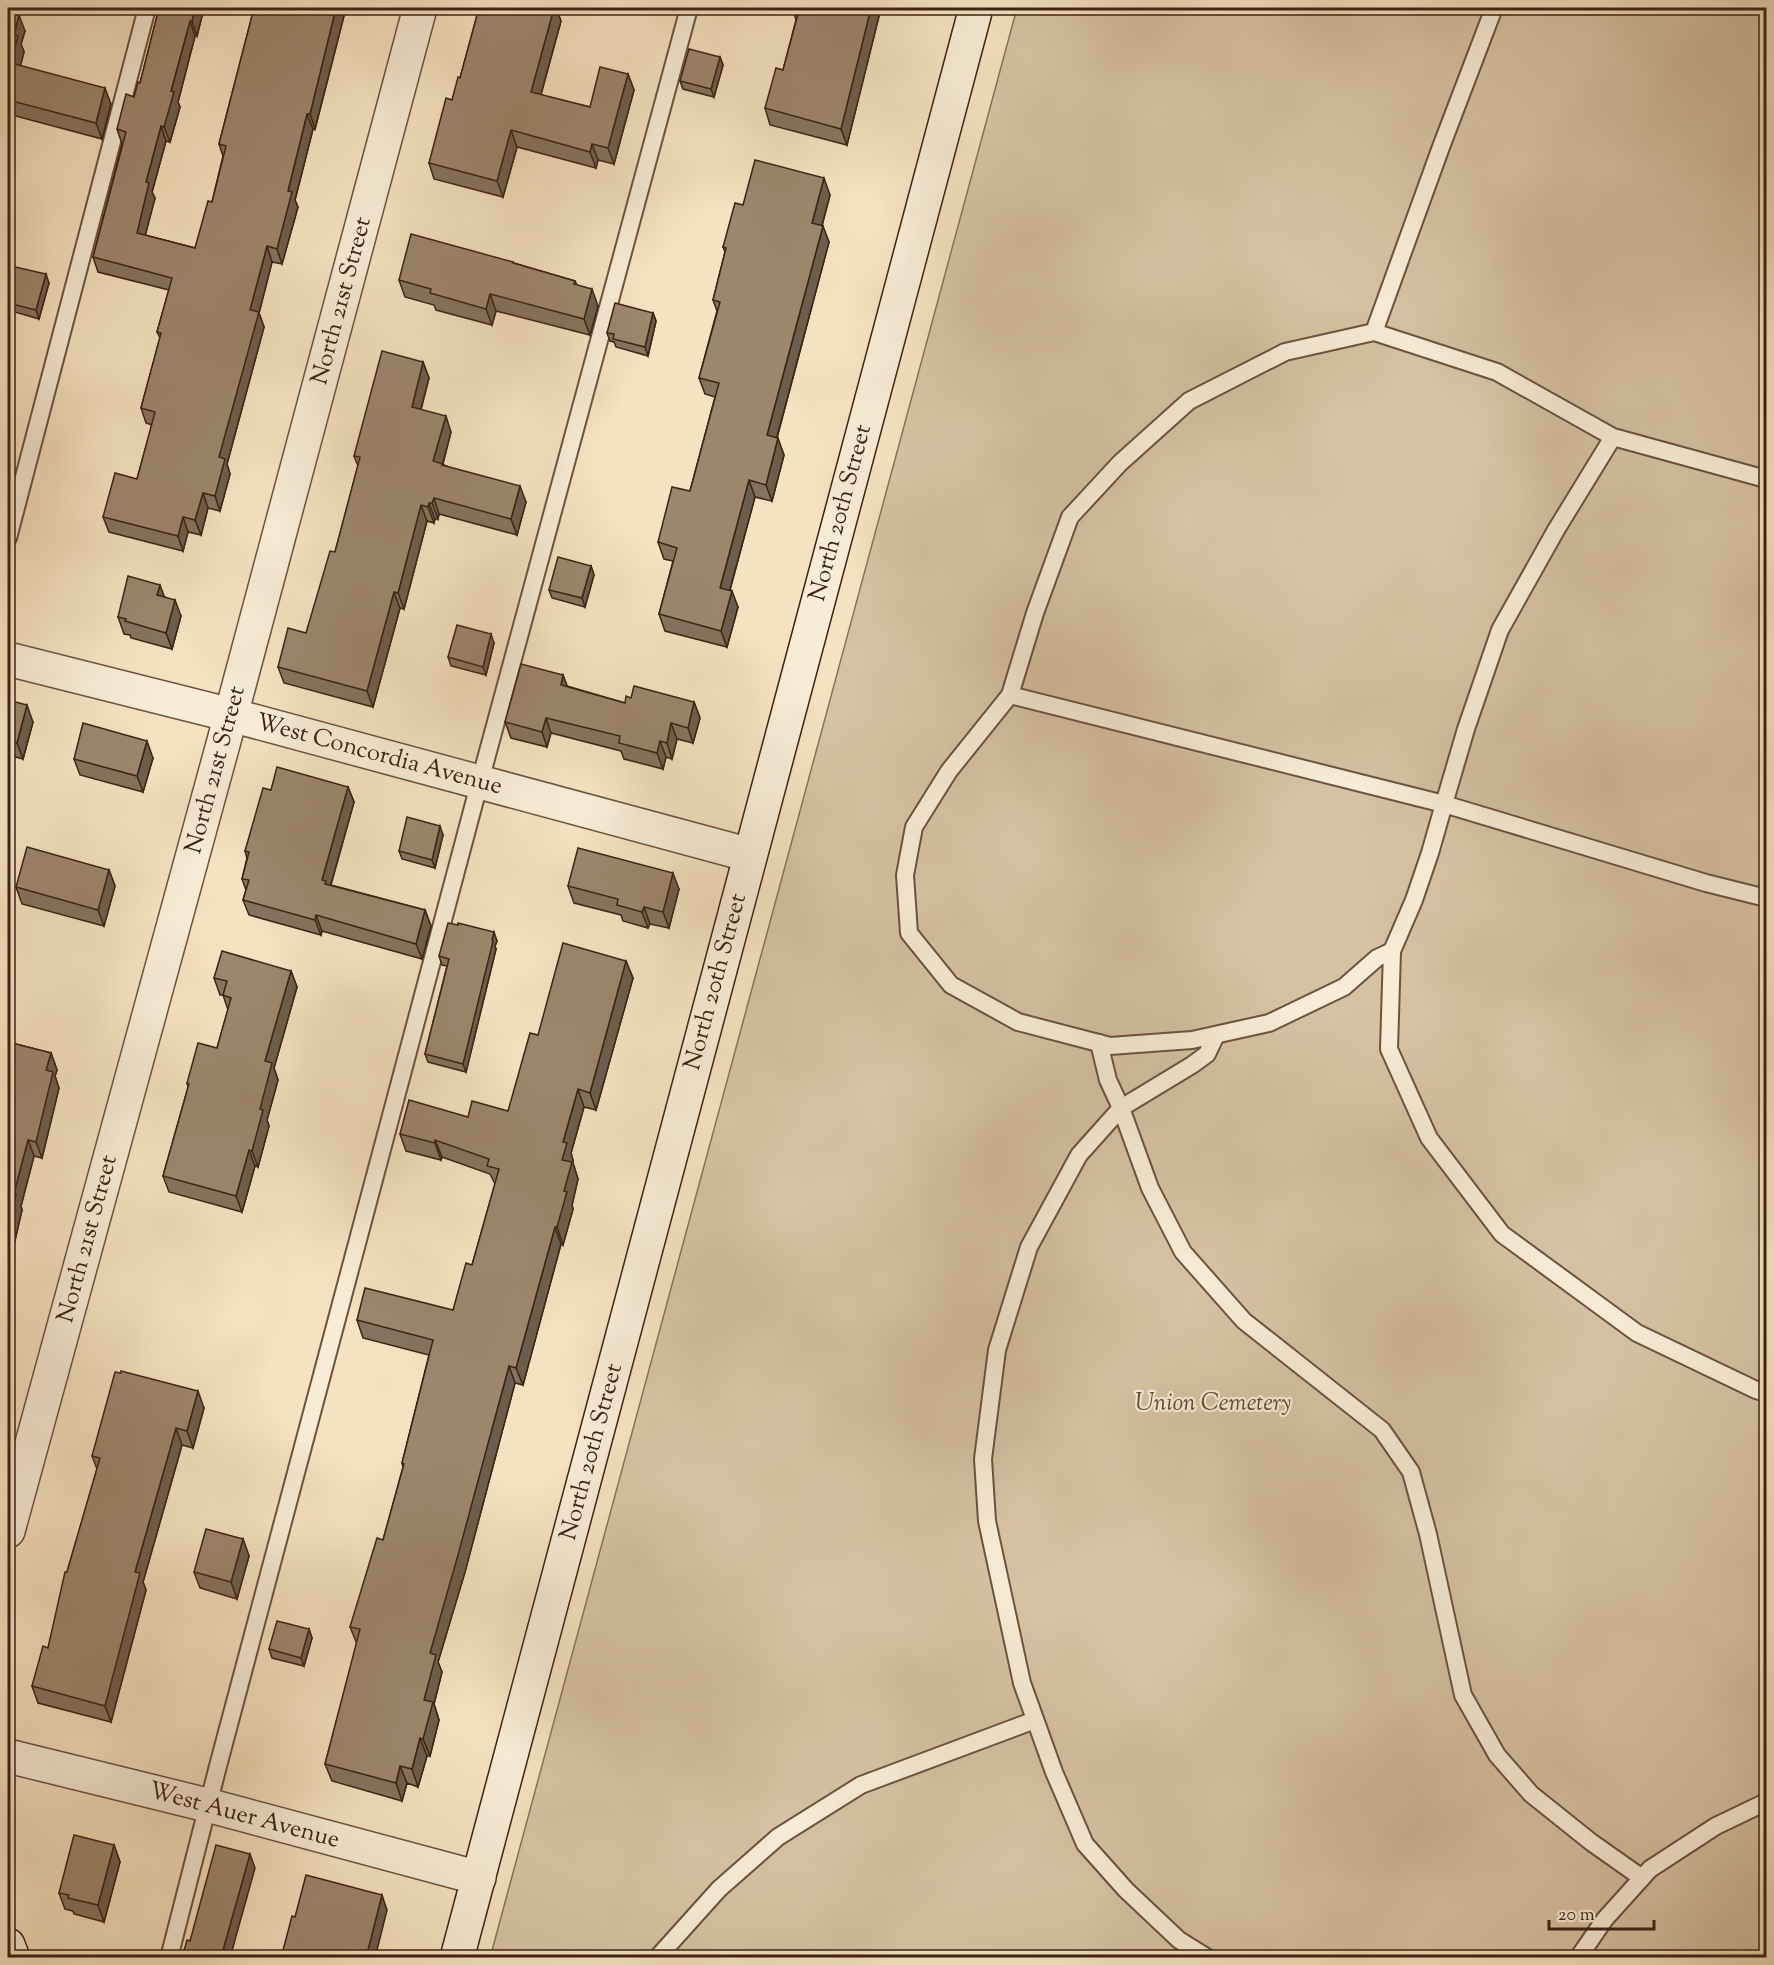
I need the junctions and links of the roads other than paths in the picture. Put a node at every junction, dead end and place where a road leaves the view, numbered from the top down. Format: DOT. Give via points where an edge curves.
graph roads {
  1 [pos="147,8"];
  2 [pos="420,8"];
  3 [pos="689,8"];
  4 [pos="976,8"];
  5 [pos="1494,8"];
  6 [pos="1374,332"];
  7 [pos="1613,437"];
  8 [pos="1767,479"];
  9 [pos="8,538"];
  10 [pos="8,659"];
  11 [pos="1010,695"];
  12 [pos="231,715"];
  13 [pos="480,781"];
  14 [pos="1444,804"];
  15 [pos="750,855"];
  16 [pos="1767,898"];
  17 [pos="1392,951"];
  18 [pos="1216,1035"];
  19 [pos="1099,1043"];
  20 [pos="1121,1108"];
  21 [pos="1767,1393"];
  22 [pos="8,1531"];
  23 [pos="1035,1720"];
  24 [pos="8,1756"];
  25 [pos="1767,1802"];
  26 [pos="207,1806"];
  27 [pos="479,1878"];
  28 [pos="1642,1878"];
  29 [pos="8,1945"];
  30 [pos="14,1958"];
  31 [pos="169,1958"];
  32 [pos="457,1958"];
  33 [pos="657,1958"];
  34 [pos="1208,1958"];
  35 [pos="1578,1958"];
  1 -- 9 [label="lane"];
  2 -- 12 [label="street, North 21st Street"];
  3 -- 13 [label="lane"];
  4 -- 15 [label="street, North 20th Street"];
  5 -- 6 [label="lane"];
  6 -- 7 [label="lane" via="1497,372"];
  6 -- 11 [label="lane" via="1285,352 1189,400 1120,463 1070,517"];
  7 -- 8 [label="lane"];
  7 -- 14 [label="lane" via="1500,630"];
  10 -- 12 [label="street, West Concordia Avenue"];
  11 -- 14 [label="lane"];
  11 -- 19 [label="lane" via="949,771 914,827 905,875 909,933 951,985 1018,1022"];
  12 -- 13 [label="street, West Concordia Avenue"];
  12 -- 22 [label="street, North 21st Street"];
  13 -- 15 [label="street, West Concordia Avenue"];
  13 -- 26 [label="lane"];
  14 -- 16 [label="lane"];
  14 -- 17 [label="lane" via="1414,900"];
  15 -- 27 [label="street, North 20th Street"];
  17 -- 18 [label="lane" via="1377,958 1344,987 1269,1023"];
  17 -- 21 [label="lane" via="1389,1049 1430,1138 1502,1234 1637,1334"];
  18 -- 19 [label="lane" via="1110,1046"];
  18 -- 20 [label="lane" via="1207,1054"];
  19 -- 20 [label="lane" via="1108,1080"];
  20 -- 23 [label="lane" via="1079,1155 1029,1247 997,1350 984,1459 987,1521 1022,1683"];
  20 -- 28 [label="lane" via="1150,1188 1183,1252 1244,1321 1382,1430 1411,1472 1463,1695 1497,1755 1531,1794"];
  23 -- 33 [label="lane" via="861,1785 778,1837 719,1889"];
  23 -- 34 [label="lane" via="1085,1844 1179,1940"];
  24 -- 26 [label="street, West Auer Avenue"];
  25 -- 28 [label="lane" via="1716,1826"];
  26 -- 27 [label="street, West Auer Avenue"];
  26 -- 31 [label="lane"];
  27 -- 32 [label="street, North 20th Street"];
  28 -- 35 [label="lane" via="1605,1919"];
  29 -- 30 [label="street"];
}
